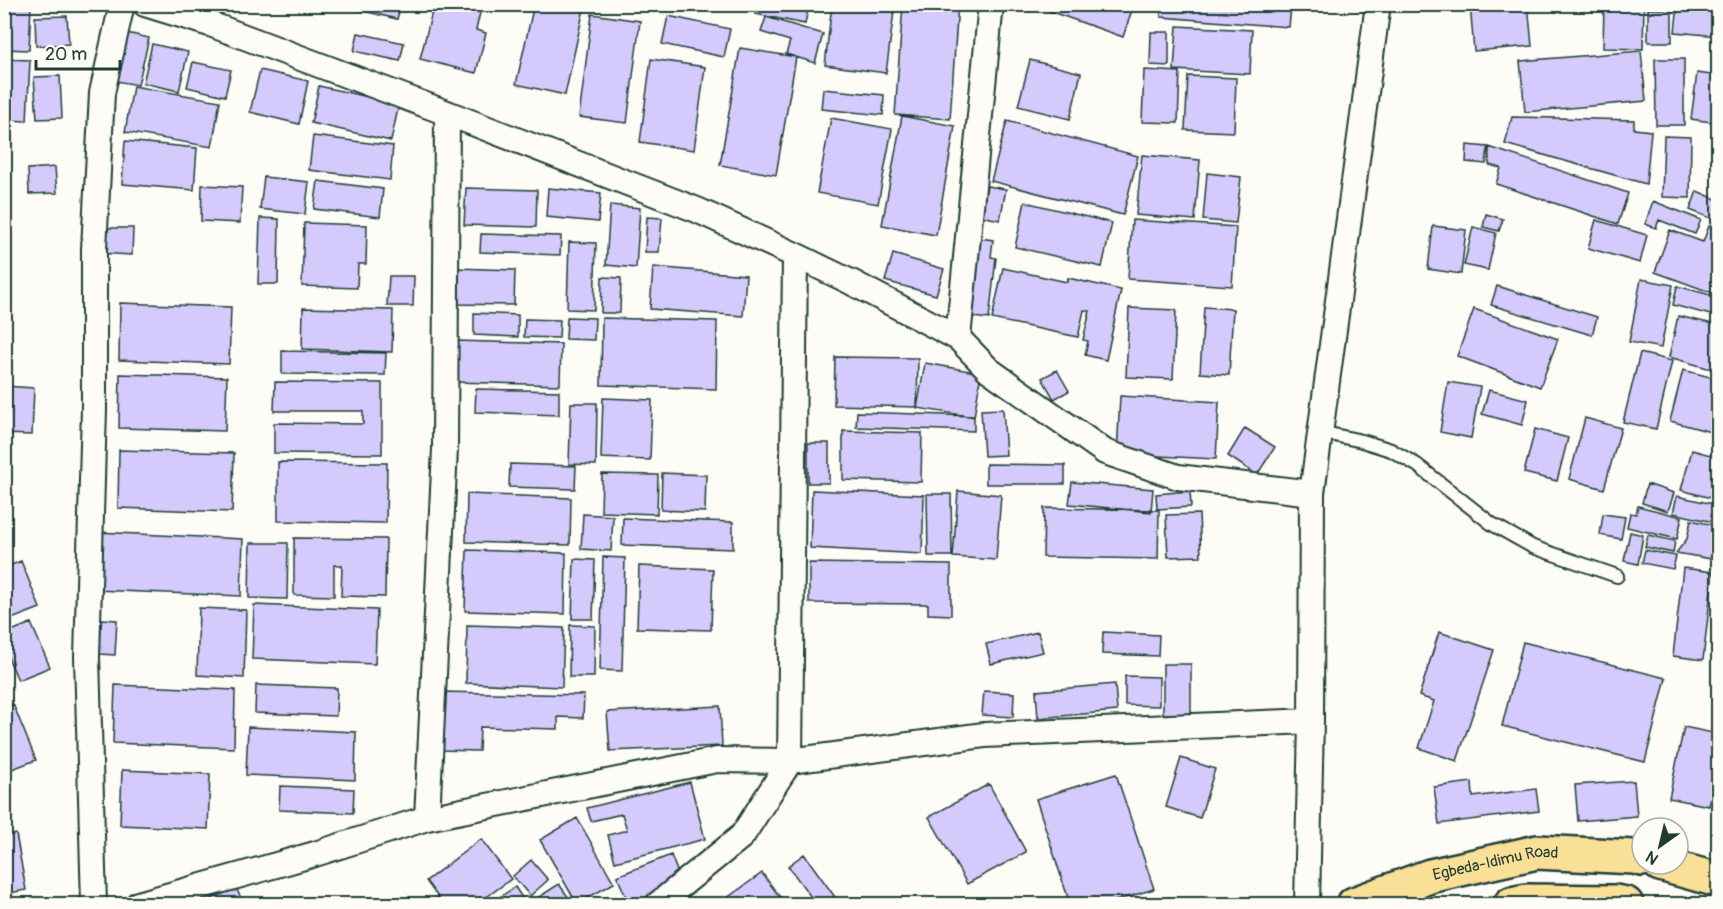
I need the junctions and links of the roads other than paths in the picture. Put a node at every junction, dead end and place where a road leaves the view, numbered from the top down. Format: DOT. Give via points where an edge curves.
graph roads {
  1 [pos="122,4"];
  2 [pos="145,4"];
  3 [pos="991,4"];
  4 [pos="1378,4"];
  5 [pos="171,8"];
  6 [pos="447,113"];
  7 [pos="795,255"];
  8 [pos="957,338"];
  9 [pos="1320,432"];
  10 [pos="1312,493"];
  11 [pos="1617,576"];
  12 [pos="1311,722"];
  13 [pos="790,761"];
  14 [pos="427,818"];
  15 [pos="1630,857"];
  16 [pos="1690,872"];
  17 [pos="1719,880"];
  18 [pos="94,904"];
  19 [pos="138,904"];
  20 [pos="658,904"];
  21 [pos="1307,904"];
  22 [pos="1354,904"];
  23 [pos="1511,904"];
  24 [pos="1626,904"];
  1 -- 18 [label="street" via="102,93 94,249 87,657"];
  2 -- 5 [label="street"];
  3 -- 8 [label="street"];
  4 -- 9 [label="street"];
  5 -- 6 [label="street"];
  6 -- 7 [label="street" via="697,210"];
  6 -- 14 [label="street" via="445,449"];
  7 -- 8 [label="street"];
  7 -- 13 [label="street"];
  8 -- 10 [label="street" via="989,370 1105,452 1178,477"];
  9 -- 10 [label="street"];
  9 -- 11 [label="lane" via="1390,450 1417,465 1492,524 1533,547"];
  10 -- 12 [label="street"];
  12 -- 13 [label="street" via="984,735"];
  12 -- 21 [label="street"];
  13 -- 14 [label="street" via="717,760"];
  13 -- 20 [label="street" via="742,836"];
  14 -- 19 [label="street"];
  15 -- 22 [label="main road, Egbeda-Idimu Road" via="1537,852 1430,876"];
  16 -- 17 [label="main road"];
  23 -- 24 [label="main road"];
}
